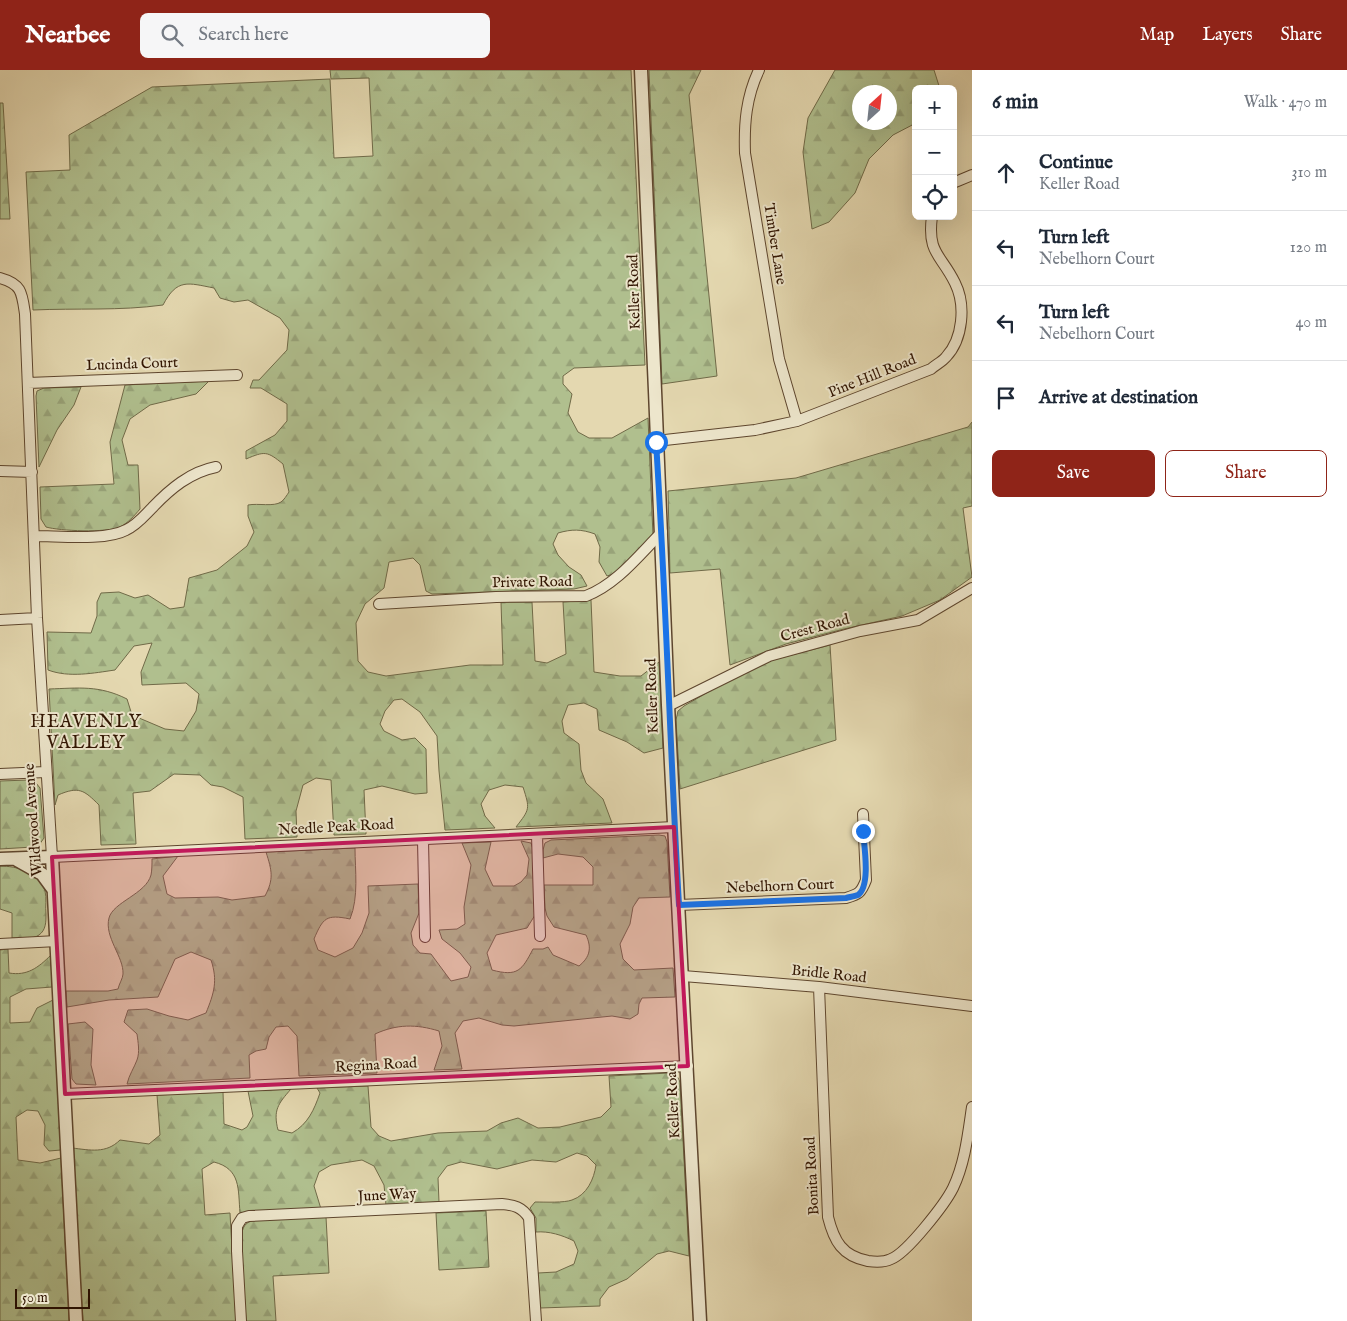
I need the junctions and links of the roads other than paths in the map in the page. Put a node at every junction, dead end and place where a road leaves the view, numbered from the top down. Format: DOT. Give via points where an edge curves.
graph roads {
  1 [pos="641,70"];
  2 [pos="759,70"];
  3 [pos="972,175"];
  4 [pos="957,182"];
  5 [pos="932,220"];
  6 [pos="0,278"];
  7 [pos="237,375"];
  8 [pos="28,383"];
  9 [pos="797,421"];
  10 [pos="656,442"];
  11 [pos="216,467"];
  12 [pos="0,471"];
  13 [pos="32,472"];
  14 [pos="662,532"];
  15 [pos="35,536"];
  16 [pos="972,588"];
  17 [pos="379,604"];
  18 [pos="37,618"];
  19 [pos="0,620"];
  20 [pos="668,706"];
  21 [pos="46,772"];
  22 [pos="0,774"];
  23 [pos="863,814"];
  24 [pos="674,827"];
  25 [pos="537,835"];
  26 [pos="423,840"];
  27 [pos="52,857"];
  28 [pos="6,859"];
  29 [pos="54,889"];
  30 [pos="679,905"];
  31 [pos="540,936"];
  32 [pos="425,937"];
  33 [pos="57,941"];
  34 [pos="0,944"];
  35 [pos="683,976"];
  36 [pos="819,987"];
  37 [pos="972,1006"];
  38 [pos="688,1066"];
  39 [pos="65,1094"];
  40 [pos="972,1107"];
  41 [pos="76,1321"];
  42 [pos="241,1321"];
  43 [pos="536,1321"];
  44 [pos="700,1321"];
  1 -- 10 [label="street, Keller Road"];
  2 -- 9 [label="street, Timber Lane" via="747,106 745,154 779,359"];
  3 -- 4 [label="street"];
  5 -- 9 [label="street, Pine Hill Road" via="933,249 955,284 961,303 958,337 946,357 931,369"];
  6 -- 8 [label="street, Wildwood Avenue" via="19,287 22,296"];
  7 -- 8 [label="street, Lucinda Court"];
  8 -- 13 [label="street, Wildwood Avenue"];
  9 -- 10 [label="street, Pine Hill Road" via="747,431"];
  10 -- 14 [label="street, Keller Road"];
  11 -- 15 [label="street" via="183,480 135,525 118,534"];
  12 -- 13 [label="street"];
  13 -- 15 [label="street, Wildwood Avenue"];
  14 -- 17 [label="street, Private Road" via="611,583 586,596"];
  14 -- 20 [label="street, Keller Road"];
  15 -- 18 [label="street, Wildwood Avenue"];
  16 -- 20 [label="street, Crest Road" via="918,620 769,656"];
  18 -- 19 [label="street"];
  18 -- 21 [label="street, Wildwood Avenue"];
  20 -- 24 [label="street, Keller Road"];
  21 -- 22 [label="street"];
  21 -- 27 [label="street, Wildwood Avenue"];
  23 -- 30 [label="street, Nebelhorn Court" via="866,880 858,895"];
  24 -- 25 [label="street, Needle Peak Road"];
  24 -- 30 [label="street, Keller Road"];
  25 -- 26 [label="street, Needle Peak Road"];
  25 -- 31 [label="street"];
  26 -- 27 [label="street, Needle Peak Road"];
  26 -- 32 [label="street"];
  27 -- 28 [label="street, Needle Peak Road"];
  27 -- 29 [label="street, Wildwood Avenue"];
  28 -- 29 [label="street" via="22,861 42,874"];
  29 -- 33 [label="street, Wildwood Avenue"];
  30 -- 35 [label="street, Keller Road"];
  33 -- 34 [label="street"];
  33 -- 39 [label="street, Wildwood Avenue"];
  35 -- 36 [label="street, Bridle Road"];
  35 -- 38 [label="street, Keller Road"];
  36 -- 37 [label="street, Bridle Road"];
  36 -- 40 [label="street, Bonita Road" via="828,1217 840,1247 856,1258 874,1262 891,1259 905,1249 938,1212 952,1190 960,1172"];
  38 -- 39 [label="street, Regina Road"];
  38 -- 44 [label="street, Keller Road"];
  39 -- 41 [label="street, Wildwood Avenue"];
  42 -- 43 [label="street, June Way" via="237,1226 242,1218 502,1204 524,1210 529,1218"];
}
